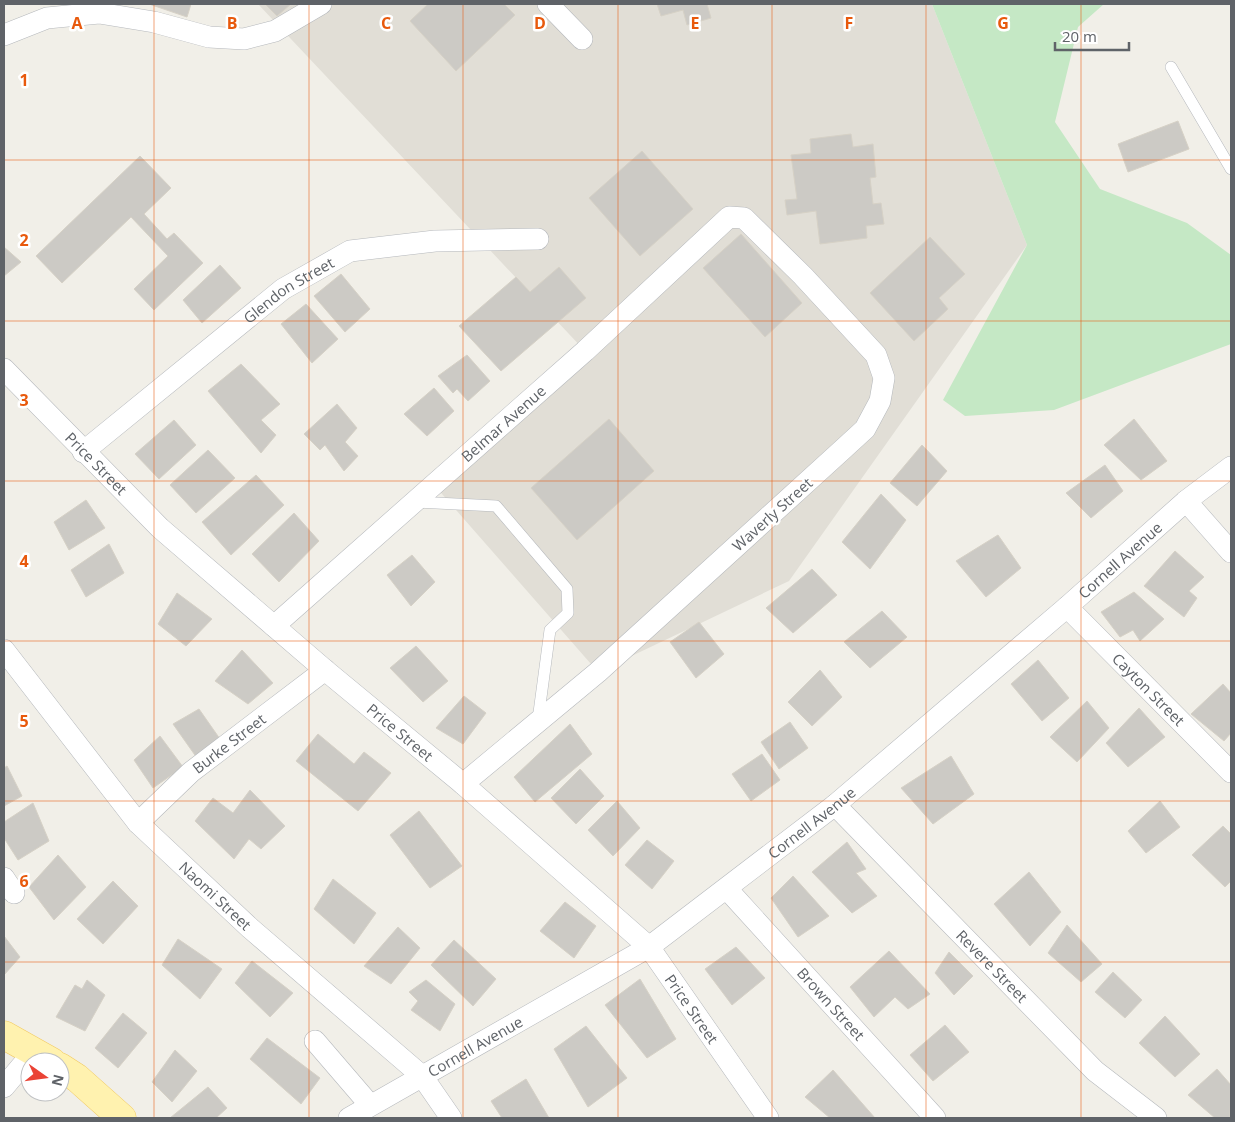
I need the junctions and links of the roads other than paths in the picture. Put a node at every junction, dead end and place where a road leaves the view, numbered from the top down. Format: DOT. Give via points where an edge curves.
graph roads {
  1 [pos="321,4"];
  2 [pos="548,4"];
  3 [pos="40,11"];
  4 [pos="4,35"];
  5 [pos="582,39"];
  6 [pos="1171,66"];
  7 [pos="1231,169"];
  8 [pos="729,217"];
  9 [pos="538,239"];
  10 [pos="4,369"];
  11 [pos="84,452"];
  12 [pos="1231,467"];
  13 [pos="1186,501"];
  14 [pos="416,502"];
  15 [pos="1231,552"];
  16 [pos="1067,607"];
  17 [pos="274,626"];
  18 [pos="4,650"];
  19 [pos="325,670"];
  20 [pos="538,722"];
  21 [pos="1231,772"];
  22 [pos="463,784"];
  23 [pos="835,805"];
  24 [pos="138,823"];
  25 [pos="727,889"];
  26 [pos="649,947"];
  27 [pos="4,1035"];
  28 [pos="315,1042"];
  29 [pos="36,1052"];
  30 [pos="20,1074"];
  31 [pos="70,1074"];
  32 [pos="422,1076"];
  33 [pos="4,1086"];
  34 [pos="370,1105"];
  35 [pos="122,1118"];
  36 [pos="350,1118"];
  37 [pos="451,1118"];
  38 [pos="768,1118"];
  39 [pos="936,1118"];
  40 [pos="1156,1118"];
  1 -- 3 [label="street" via="275,31 244,39 209,37 154,22 99,14"];
  2 -- 5 [label="street"];
  3 -- 4 [label="street"];
  6 -- 7 [label="lane"];
  8 -- 14 [label="street, Belmar Avenue"];
  8 -- 20 [label="street, Waverly Street" via="744,218 876,355 884,378 880,401 865,429 847,446"];
  9 -- 11 [label="street, Glendon Street" via="435,241 350,251 287,286"];
  10 -- 11 [label="street, Price Street"];
  11 -- 17 [label="street, Price Street" via="160,528"];
  12 -- 13 [label="street, Cornell Avenue"];
  13 -- 15 [label="street"];
  13 -- 16 [label="street, Cornell Avenue"];
  14 -- 17 [label="street, Belmar Avenue"];
  14 -- 20 [label="lane" via="496,506 567,589 568,613 550,630"];
  16 -- 21 [label="street, Cayton Street"];
  16 -- 23 [label="street, Cornell Avenue"];
  17 -- 19 [label="street, Price Street"];
  18 -- 24 [label="street, Naomi Street"];
  19 -- 22 [label="street, Price Street"];
  19 -- 24 [label="street, Burke Street" via="191,772"];
  20 -- 22 [label="street, Waverly Street"];
  22 -- 26 [label="street, Price Street"];
  23 -- 25 [label="street, Cornell Avenue"];
  23 -- 40 [label="street, Revere Street" via="1095,1071"];
  24 -- 32 [label="street, Naomi Street" via="250,928"];
  25 -- 26 [label="street, Cornell Avenue"];
  25 -- 39 [label="street, Brown Street"];
  26 -- 32 [label="street, Cornell Avenue"];
  26 -- 38 [label="street, Price Street"];
  27 -- 29 [label="main road"];
  28 -- 34 [label="street"];
  30 -- 33 [label="street"];
  31 -- 35 [label="main road"];
  32 -- 34 [label="street, Cornell Avenue"];
  32 -- 37 [label="street, Naomi Street"];
  34 -- 36 [label="street, Cornell Avenue"];
}
